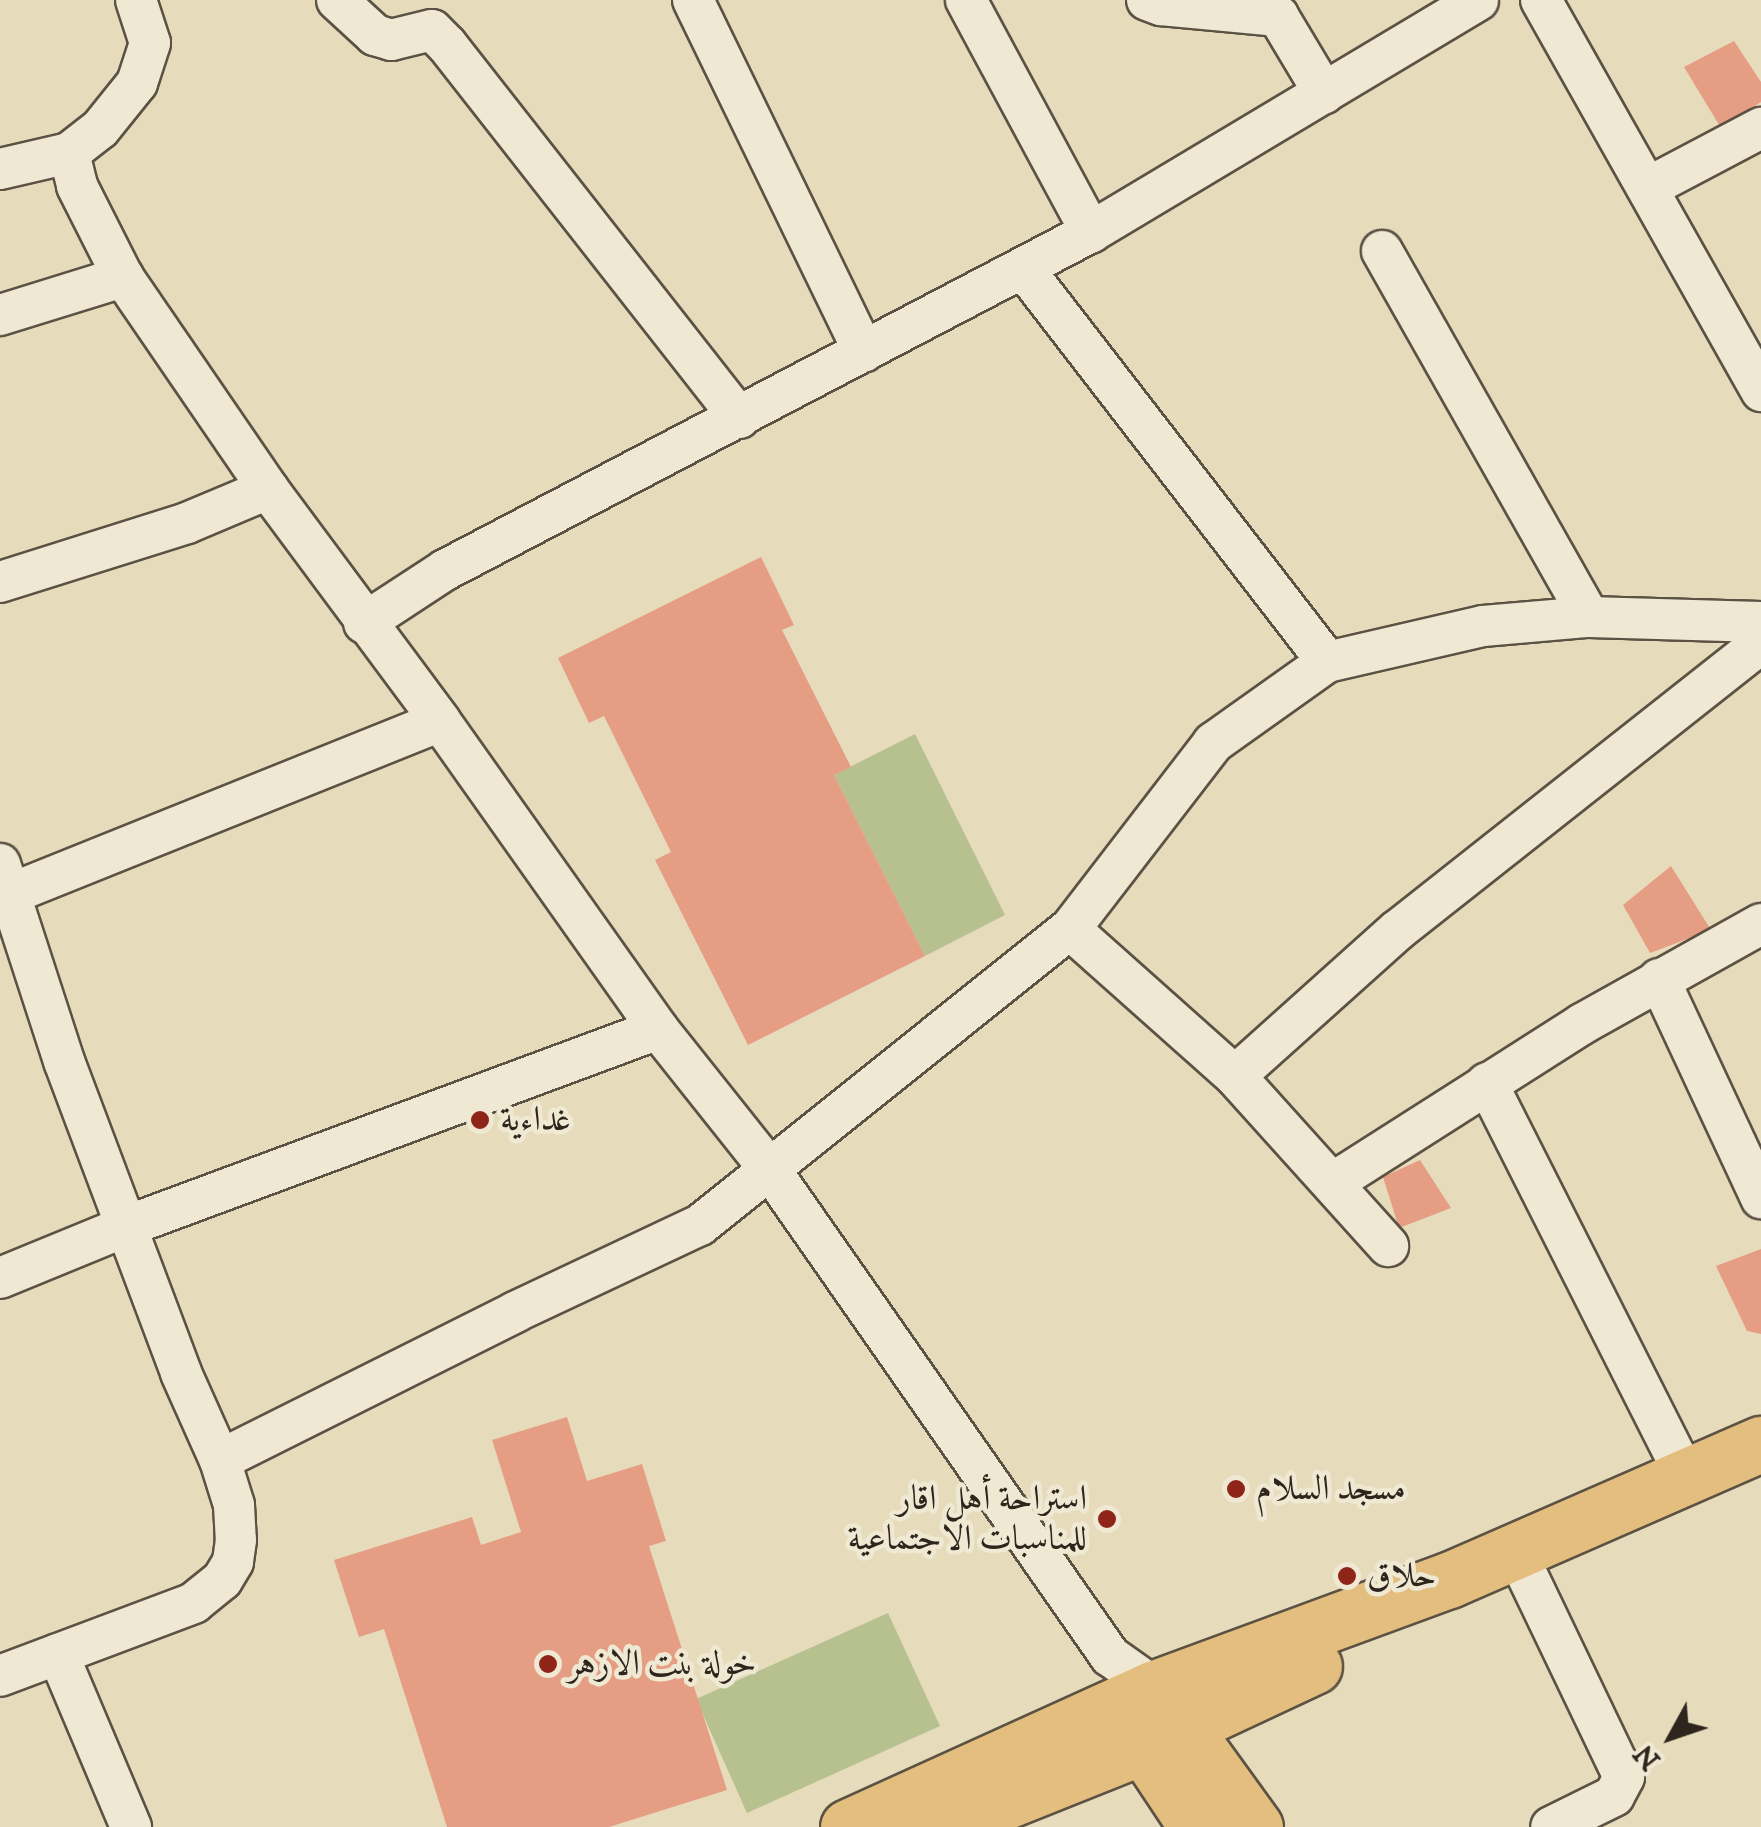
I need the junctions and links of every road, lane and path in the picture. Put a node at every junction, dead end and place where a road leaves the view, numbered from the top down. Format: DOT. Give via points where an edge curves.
graph roads {
  1 [pos="136,0"];
  2 [pos="338,0"];
  3 [pos="693,0"];
  4 [pos="966,0"];
  5 [pos="1147,0"];
  6 [pos="1478,0"];
  7 [pos="1541,0"];
  8 [pos="1324,93"];
  9 [pos="1761,128"];
  10 [pos="69,153"];
  11 [pos="0,169"];
  12 [pos="1649,187"];
  13 [pos="1091,232"];
  14 [pos="1382,251"];
  15 [pos="1024,268"];
  16 [pos="123,278"];
  17 [pos="0,315"];
  18 [pos="864,352"];
  19 [pos="1761,391"];
  20 [pos="739,418"];
  21 [pos="268,489"];
  22 [pos="0,582"];
  23 [pos="1589,616"];
  24 [pos="1761,622"];
  25 [pos="364,623"];
  26 [pos="1761,643"];
  27 [pos="1327,662"];
  28 [pos="440,721"];
  29 [pos="5,879"];
  30 [pos="1761,924"];
  31 [pos="1070,929"];
  32 [pos="1659,978"];
  33 [pos="658,1029"];
  34 [pos="1235,1076"];
  35 [pos="1488,1083"];
  36 [pos="772,1171"];
  37 [pos="1334,1182"];
  38 [pos="1761,1198"];
  39 [pos="128,1226"];
  40 [pos="1388,1246"];
  41 [pos="0,1278"];
  42 [pos="1761,1444"];
  43 [pos="220,1460"];
  44 [pos="1761,1476"];
  45 [pos="1686,1477"];
  46 [pos="1528,1577"];
  47 [pos="58,1654"];
  48 [pos="0,1676"];
  49 [pos="1141,1705"];
  50 [pos="131,1827"];
  51 [pos="848,1827"];
  52 [pos="941,1827"];
  53 [pos="1197,1827"];
  54 [pos="1255,1827"];
  55 [pos="1552,1827"];
  1 -- 10 [label="street" via="150,43 137,83 100,129"];
  2 -- 20 [label="street" via="375,35 391,40 432,30 447,45"];
  3 -- 18 [label="street"];
  4 -- 13 [label="street"];
  5 -- 8 [label="street" via="1278,16"];
  6 -- 8 [label="street"];
  7 -- 12 [label="street"];
  8 -- 13 [label="street"];
  9 -- 12 [label="street"];
  10 -- 11 [label="street"];
  10 -- 16 [label="street" via="77,186"];
  12 -- 19 [label="street"];
  13 -- 15 [label="street"];
  14 -- 23 [label="street"];
  15 -- 18 [label="street"];
  15 -- 27 [label="street"];
  16 -- 17 [label="street"];
  16 -- 21 [label="street"];
  18 -- 20 [label="street"];
  20 -- 25 [label="street" via="463,560"];
  21 -- 22 [label="street" via="187,523"];
  21 -- 25 [label="street"];
  23 -- 24 [label="street"];
  23 -- 27 [label="street" via="1482,626"];
  25 -- 28 [label="street"];
  26 -- 34 [label="street" via="1398,930"];
  27 -- 31 [label="street" via="1214,742"];
  28 -- 29 [label="street"];
  28 -- 33 [label="street"];
  29 -- 39 [label="street" via="64,1061"];
  30 -- 32 [label="street"];
  31 -- 34 [label="street"];
  31 -- 36 [label="street"];
  32 -- 35 [label="street"];
  32 -- 38 [label="street"];
  33 -- 36 [label="street"];
  33 -- 39 [label="street"];
  34 -- 37 [label="street"];
  35 -- 37 [label="street"];
  35 -- 45 [label="street"];
  36 -- 43 [label="street" via="700,1225"];
  36 -- 49 [label="street"];
  37 -- 40 [label="street"];
  39 -- 41 [label="street"];
  39 -- 43 [label="street"];
  42 -- 45 [label="main road"];
  43 -- 47 [label="street" via="234,1504 236,1540 222,1580 180,1610"];
  44 -- 46 [label="main road"];
  45 -- 49 [label="main road"];
  46 -- 49 [label="main road" via="1296,1673"];
  46 -- 55 [label="street" via="1624,1782 1614,1796"];
  47 -- 48 [label="street"];
  47 -- 50 [label="street"];
  49 -- 51 [label="main road"];
  49 -- 52 [label="main road"];
  49 -- 53 [label="main road"];
  49 -- 54 [label="main road"];
}
